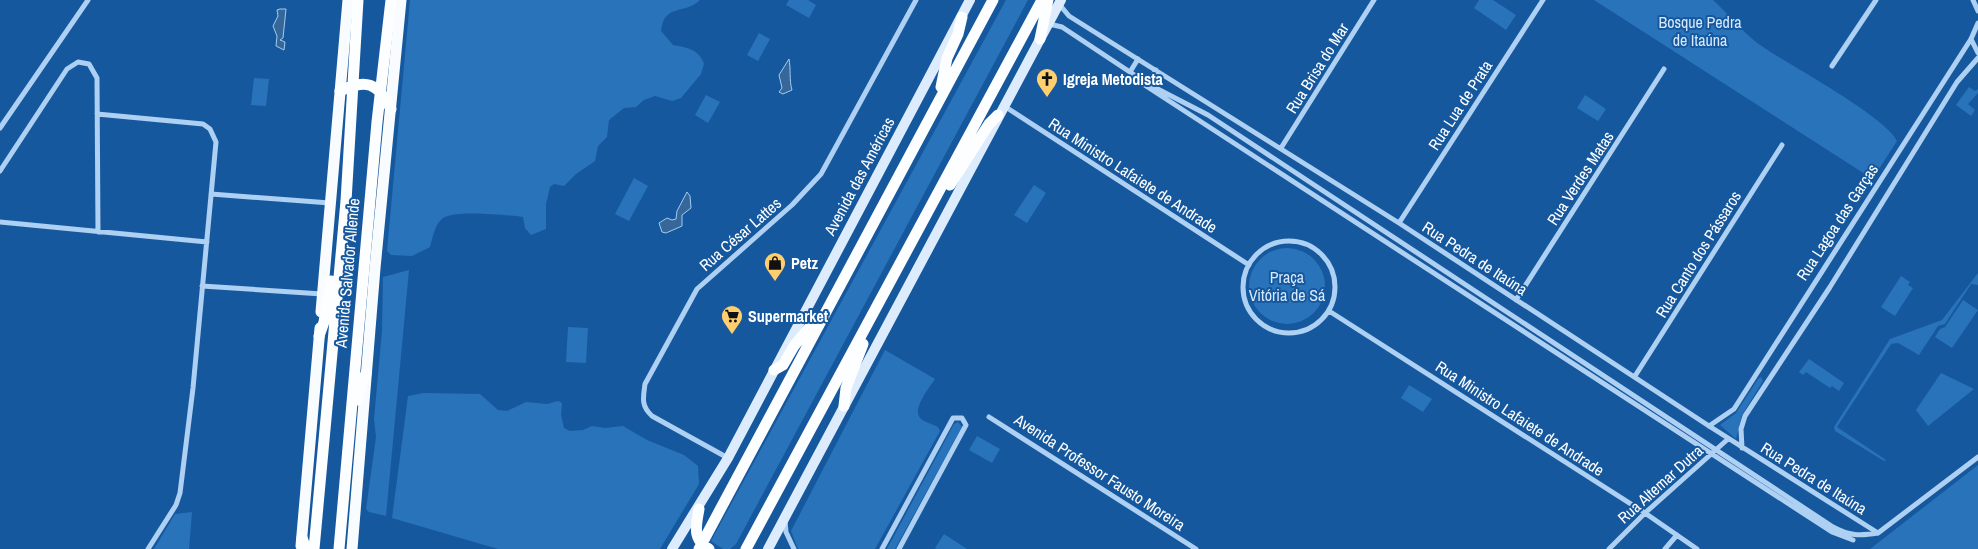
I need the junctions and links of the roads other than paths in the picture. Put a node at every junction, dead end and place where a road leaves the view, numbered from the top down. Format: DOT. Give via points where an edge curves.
graph roads {
  1 [pos="88,0"];
  2 [pos="348,0"];
  3 [pos="358,0"];
  4 [pos="391,0"];
  5 [pos="401,0"];
  6 [pos="916,0"];
  7 [pos="970,0"];
  8 [pos="992,0"];
  9 [pos="1042,0"];
  10 [pos="1374,0"];
  11 [pos="1543,0"];
  12 [pos="1876,0"];
  13 [pos="1973,0"];
  14 [pos="1056,1"];
  15 [pos="1978,11"];
  16 [pos="962,17"];
  17 [pos="1978,23"];
  18 [pos="1048,24"];
  19 [pos="1040,39"];
  20 [pos="1971,39"];
  21 [pos="1978,53"];
  22 [pos="1978,58"];
  23 [pos="1138,59"];
  24 [pos="1832,66"];
  25 [pos="1156,70"];
  26 [pos="1664,70"];
  27 [pos="1130,72"];
  28 [pos="1148,84"];
  29 [pos="352,86"];
  30 [pos="340,91"];
  31 [pos="380,92"];
  32 [pos="391,109"];
  33 [pos="934,109"];
  34 [pos="1001,111"];
  35 [pos="97,114"];
  36 [pos="0,128"];
  37 [pos="1782,145"];
  38 [pos="1281,148"];
  39 [pos="0,171"];
  40 [pos="211,194"];
  41 [pos="346,201"];
  42 [pos="330,203"];
  43 [pos="924,218"];
  44 [pos="0,222"];
  45 [pos="1399,223"];
  46 [pos="98,232"];
  47 [pos="206,242"];
  48 [pos="1249,265"];
  49 [pos="202,286"];
  50 [pos="323,294"];
  51 [pos="831,299"];
  52 [pos="1516,300"];
  53 [pos="1329,311"];
  54 [pos="871,318"];
  55 [pos="319,336"];
  56 [pos="774,370"];
  57 [pos="366,374"];
  58 [pos="1635,376"];
  59 [pos="844,406"];
  60 [pos="989,417"];
  61 [pos="1709,426"];
  62 [pos="1728,439"];
  63 [pos="1742,448"];
  64 [pos="1714,452"];
  65 [pos="1978,457"];
  66 [pos="728,458"];
  67 [pos="344,485"];
  68 [pos="699,508"];
  69 [pos="1645,512"];
  70 [pos="785,519"];
  71 [pos="1878,533"];
  72 [pos="1676,535"];
  73 [pos="1854,540"];
  74 [pos="302,545"];
  75 [pos="704,548"];
  76 [pos="148,549"];
  77 [pos="314,549"];
  78 [pos="339,549"];
  79 [pos="352,549"];
  80 [pos="672,549"];
  81 [pos="746,549"];
  82 [pos="768,549"];
  83 [pos="794,549"];
  84 [pos="882,549"];
  85 [pos="899,549"];
  86 [pos="1196,549"];
  87 [pos="1609,549"];
  88 [pos="1665,549"];
  89 [pos="1697,549"];
  1 -- 36 [label="street"];
  2 -- 30 [label="main road, Avenida Salvador Allende"];
  3 -- 29 [label="highway, Avenida Salvador Allende"];
  4 -- 31 [label="highway, Avenida Salvador Allende"];
  5 -- 32 [label="main road, Avenida Salvador Allende"];
  6 -- 66 [label="street, Rua César Lattes" via="821,174 792,205 697,289 645,384 642,401 645,410"];
  7 -- 16 [label="main road, Avenida das Américas"];
  8 -- 33 [label="highway, Avenida das Américas"];
  9 -- 43 [label="highway"];
  10 -- 38 [label="street, Rua Brisa do Mar"];
  11 -- 45 [label="street, Rua Lua de Prata"];
  12 -- 24 [label="street"];
  13 -- 15 [label="street"];
  14 -- 18 [label="main road"];
  14 -- 19 [label="highway"];
  14 -- 23 [label="street, Rua Pedra de Itaúna" via="1069,16"];
  16 -- 33 [label="highway"];
  16 -- 56 [label="main road, Avenida das Américas"];
  17 -- 20 [label="street, Rua Lagoa das Garças"];
  18 -- 19 [label="main road"];
  18 -- 27 [label="street, Rua Pedra de Itaúna" via="1062,27"];
  19 -- 34 [label="main road"];
  20 -- 21 [label="street"];
  20 -- 61 [label="street, Rua Lagoa das Garças" via="1734,409"];
  22 -- 63 [label="street, Rua Lagoa das Garças" via="1957,82 1830,288 1746,416 1741,429"];
  23 -- 25 [label="street, Rua Pedra de Itaúna"];
  23 -- 27 [label="street"];
  25 -- 28 [label="street"];
  25 -- 38 [label="street, Rua Pedra de Itaúna"];
  26 -- 52 [label="street, Rua Verdes Matas"];
  27 -- 28 [label="street, Rua Pedra de Itaúna"];
  27 -- 64 [label="street" via="1148,88"];
  28 -- 64 [label="street, Rua Pedra de Itaúna" via="1216,121"];
  29 -- 30 [label="highway"];
  29 -- 31 [label="highway" via="368,84"];
  29 -- 41 [label="highway, Avenida Salvador Allende"];
  30 -- 42 [label="main road, Avenida Salvador Allende"];
  31 -- 32 [label="highway"];
  31 -- 67 [label="highway, Avenida Salvador Allende"];
  32 -- 57 [label="main road, Avenida Salvador Allende"];
  33 -- 51 [label="highway, Avenida das Américas"];
  34 -- 43 [label="highway" via="989,124 943,196"];
  34 -- 48 [label="street, Rua Ministro Lafaiete de Andrade"];
  34 -- 59 [label="main road"];
  35 -- 39 [label="street" via="97,78 92,67 78,62 67,69"];
  35 -- 40 [label="street" via="206,125 216,142"];
  35 -- 46 [label="street"];
  37 -- 58 [label="street, Rua Canto dos Pássaros"];
  38 -- 45 [label="street, Rua Pedra de Itaúna"];
  40 -- 42 [label="street"];
  40 -- 47 [label="street"];
  41 -- 55 [label="highway"];
  41 -- 77 [label="highway, Avenida Salvador Allende"];
  42 -- 50 [label="main road, Avenida Salvador Allende"];
  43 -- 54 [label="highway"];
  44 -- 46 [label="street"];
  45 -- 52 [label="street, Rua Pedra de Itaúna"];
  46 -- 47 [label="street"];
  47 -- 49 [label="street"];
  48 -- 53 [label="street" via="1244,280 1244,296 1260,323 1289,333 1305,330"];
  48 -- 53 [label="street" via="1264,250 1284,241 1312,247 1324,256 1333,275 1334,297"];
  49 -- 50 [label="street"];
  49 -- 76 [label="street" via="180,493"];
  50 -- 55 [label="main road, Avenida Salvador Allende"];
  51 -- 56 [label="highway" via="783,365"];
  51 -- 75 [label="highway, Avenida das Américas"];
  52 -- 58 [label="street, Rua Pedra de Itaúna"];
  53 -- 69 [label="street, Rua Ministro Lafaiete de Andrade"];
  54 -- 59 [label="highway" via="846,388"];
  54 -- 81 [label="highway"];
  55 -- 74 [label="main road, Avenida Salvador Allende"];
  56 -- 66 [label="main road, Avenida das Américas"];
  57 -- 67 [label="highway" via="359,389"];
  57 -- 79 [label="main road, Avenida Salvador Allende"];
  58 -- 61 [label="street, Rua Pedra de Itaúna"];
  59 -- 70 [label="main road"];
  60 -- 86 [label="street, Avenida Professor Fausto Moreira"];
  61 -- 62 [label="street, Rua Pedra de Itaúna"];
  62 -- 63 [label="street, Rua Pedra de Itaúna"];
  62 -- 64 [label="street, Rua Altemar Dutra"];
  63 -- 71 [label="street, Rua Pedra de Itaúna"];
  64 -- 69 [label="street, Rua Altemar Dutra"];
  64 -- 71 [label="street, Rua Pedra de Itaúna" via="1848,535"];
  64 -- 73 [label="street" via="1832,532"];
  65 -- 71 [label="street"];
  66 -- 68 [label="main road, Avenida das Américas"];
  67 -- 78 [label="highway, Avenida Salvador Allende"];
  68 -- 75 [label="highway" via="695,534"];
  68 -- 80 [label="main road, Avenida das Américas"];
  69 -- 72 [label="street, Rua Ministro Lafaiete de Andrade"];
  69 -- 87 [label="street, Rua Altemar Dutra"];
  70 -- 82 [label="main road"];
  70 -- 83 [label="street" via="786,532"];
  72 -- 88 [label="street"];
  72 -- 89 [label="street, Rua Ministro Lafaiete de Andrade"];
  84 -- 85 [label="street" via="953,418 958,417 966,425"];
}
